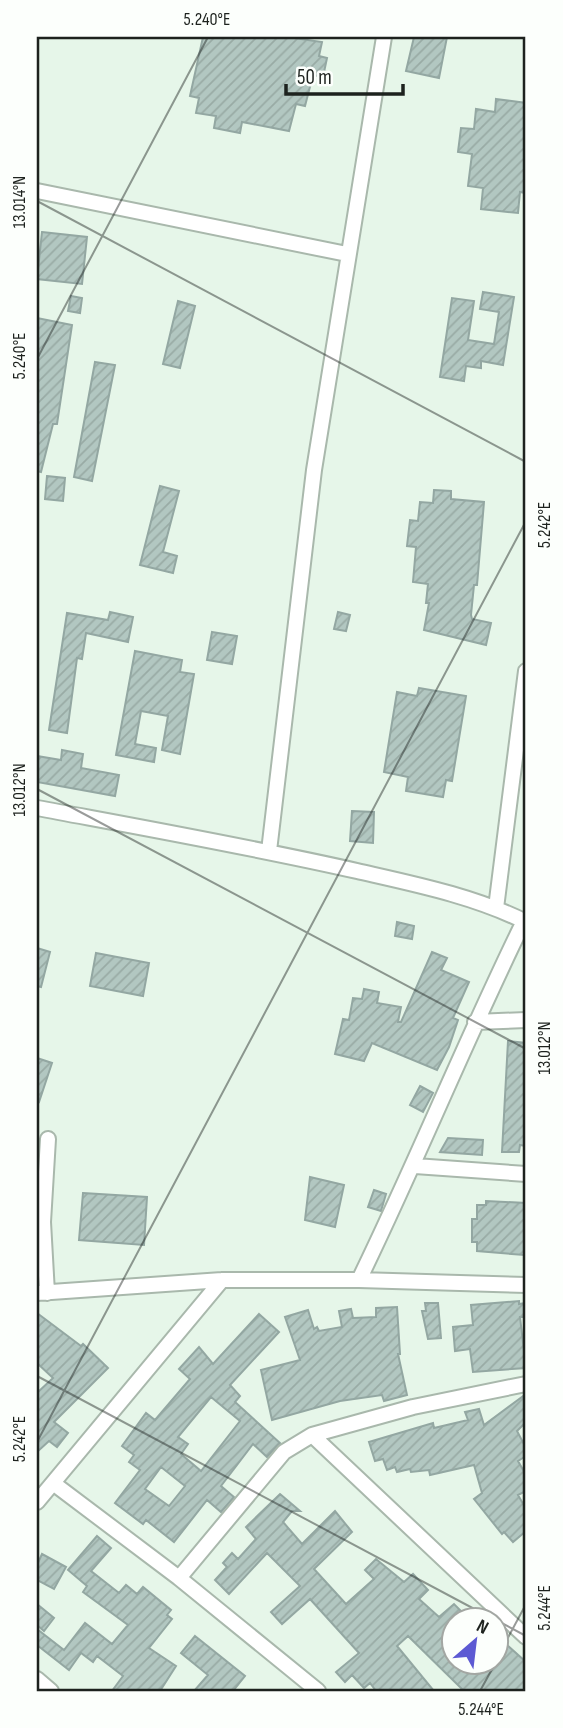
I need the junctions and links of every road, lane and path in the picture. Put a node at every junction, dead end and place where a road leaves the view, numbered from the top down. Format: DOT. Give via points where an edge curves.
graph roads {
  1 [pos="384,37"];
  2 [pos="37,191"];
  3 [pos="347,254"];
  4 [pos="526,671"];
  5 [pos="37,808"];
  6 [pos="269,851"];
  7 [pos="496,908"];
  8 [pos="525,921"];
  9 [pos="526,1020"];
  10 [pos="475,1022"];
  11 [pos="48,1139"];
  12 [pos="415,1166"];
  13 [pos="526,1174"];
  14 [pos="222,1280"];
  15 [pos="359,1280"];
  16 [pos="526,1285"];
  17 [pos="42,1293"];
  18 [pos="526,1384"];
  19 [pos="312,1435"];
  20 [pos="53,1483"];
  21 [pos="37,1502"];
  22 [pos="179,1578"];
  23 [pos="526,1637"];
  24 [pos="37,1679"];
  25 [pos="51,1691"];
  26 [pos="318,1691"];
  1 -- 3 [label="street"];
  2 -- 3 [label="street"];
  3 -- 6 [label="street" via="314,470"];
  4 -- 7 [label="street"];
  5 -- 6 [label="street"];
  6 -- 7 [label="street"];
  7 -- 8 [label="street"];
  8 -- 10 [label="street"];
  9 -- 10 [label="street"];
  10 -- 12 [label="street"];
  11 -- 17 [label="street"];
  12 -- 13 [label="street"];
  12 -- 15 [label="street"];
  14 -- 15 [label="street"];
  14 -- 17 [label="street"];
  14 -- 20 [label="street"];
  15 -- 16 [label="street"];
  18 -- 19 [label="street" via="414,1407"];
  19 -- 22 [label="street" via="284,1452"];
  19 -- 23 [label="street"];
  20 -- 21 [label="street"];
  20 -- 22 [label="street"];
  22 -- 26 [label="street"];
  24 -- 25 [label="street"];
}
